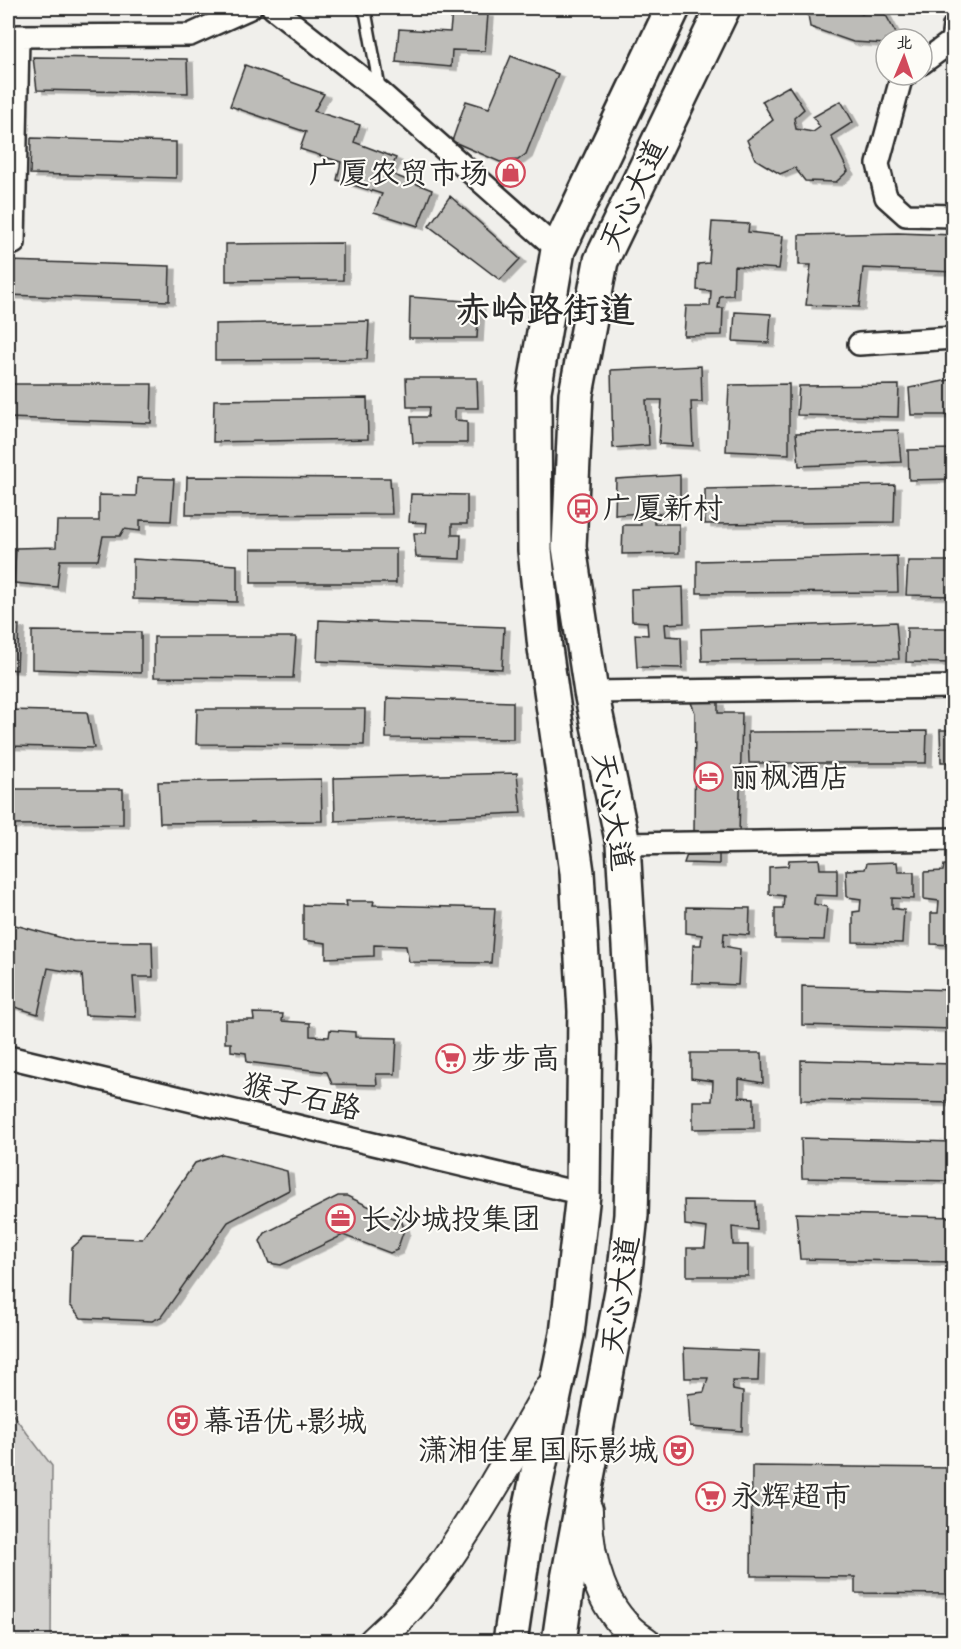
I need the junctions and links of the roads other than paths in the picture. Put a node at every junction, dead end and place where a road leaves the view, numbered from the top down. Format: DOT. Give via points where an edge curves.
graph roads {
  1 [pos="250,8"];
  2 [pos="273,8"];
  3 [pos="362,8"];
  4 [pos="673,8"];
  5 [pos="723,8"];
  6 [pos="954,26"];
  7 [pos="934,54"];
  8 [pos="899,87"];
  9 [pos="381,93"];
  10 [pos="954,216"];
  11 [pos="14,243"];
  12 [pos="558,250"];
  13 [pos="954,338"];
  14 [pos="858,344"];
  15 [pos="954,687"];
  16 [pos="591,692"];
  17 [pos="951,836"];
  18 [pos="623,844"];
  19 [pos="8,1057"];
  20 [pos="583,1194"];
  21 [pos="558,1373"];
  22 [pos="588,1480"];
  23 [pos="374,1641"];
  24 [pos="510,1641"];
  25 [pos="559,1641"];
  26 [pos="645,1641"];
  1 -- 11 [label="street" via="190,35 18,36"];
  2 -- 9 [label="street"];
  3 -- 9 [label="lane"];
  4 -- 12 [label="main road, 天心大道"];
  5 -- 16 [label="main road, 天心大道" via="602,261 578,383 569,547"];
  6 -- 7 [label="street" via="952,41"];
  8 -- 10 [label="street" via="878,164 886,197 906,215"];
  9 -- 12 [label="street"];
  12 -- 20 [label="main road, 天心大道" via="534,391 535,550 577,872 585,1011"];
  13 -- 14 [label="street"];
  15 -- 16 [label="street"];
  16 -- 18 [label="main road, 天心大道"];
  17 -- 18 [label="street"];
  18 -- 22 [label="main road, 天心大道" via="635,1048 631,1215 615,1335"];
  19 -- 20 [label="street, 猴子石路"];
  20 -- 21 [label="main road, 天心大道" via="567,1334"];
  21 -- 23 [label="main road" via="521,1443 462,1539 417,1599"];
  21 -- 24 [label="main road, 天心大道" via="528,1520"];
  22 -- 25 [label="main road, 天心大道"];
  22 -- 26 [label="main road" via="587,1532 593,1566 604,1595 620,1619"];
}
